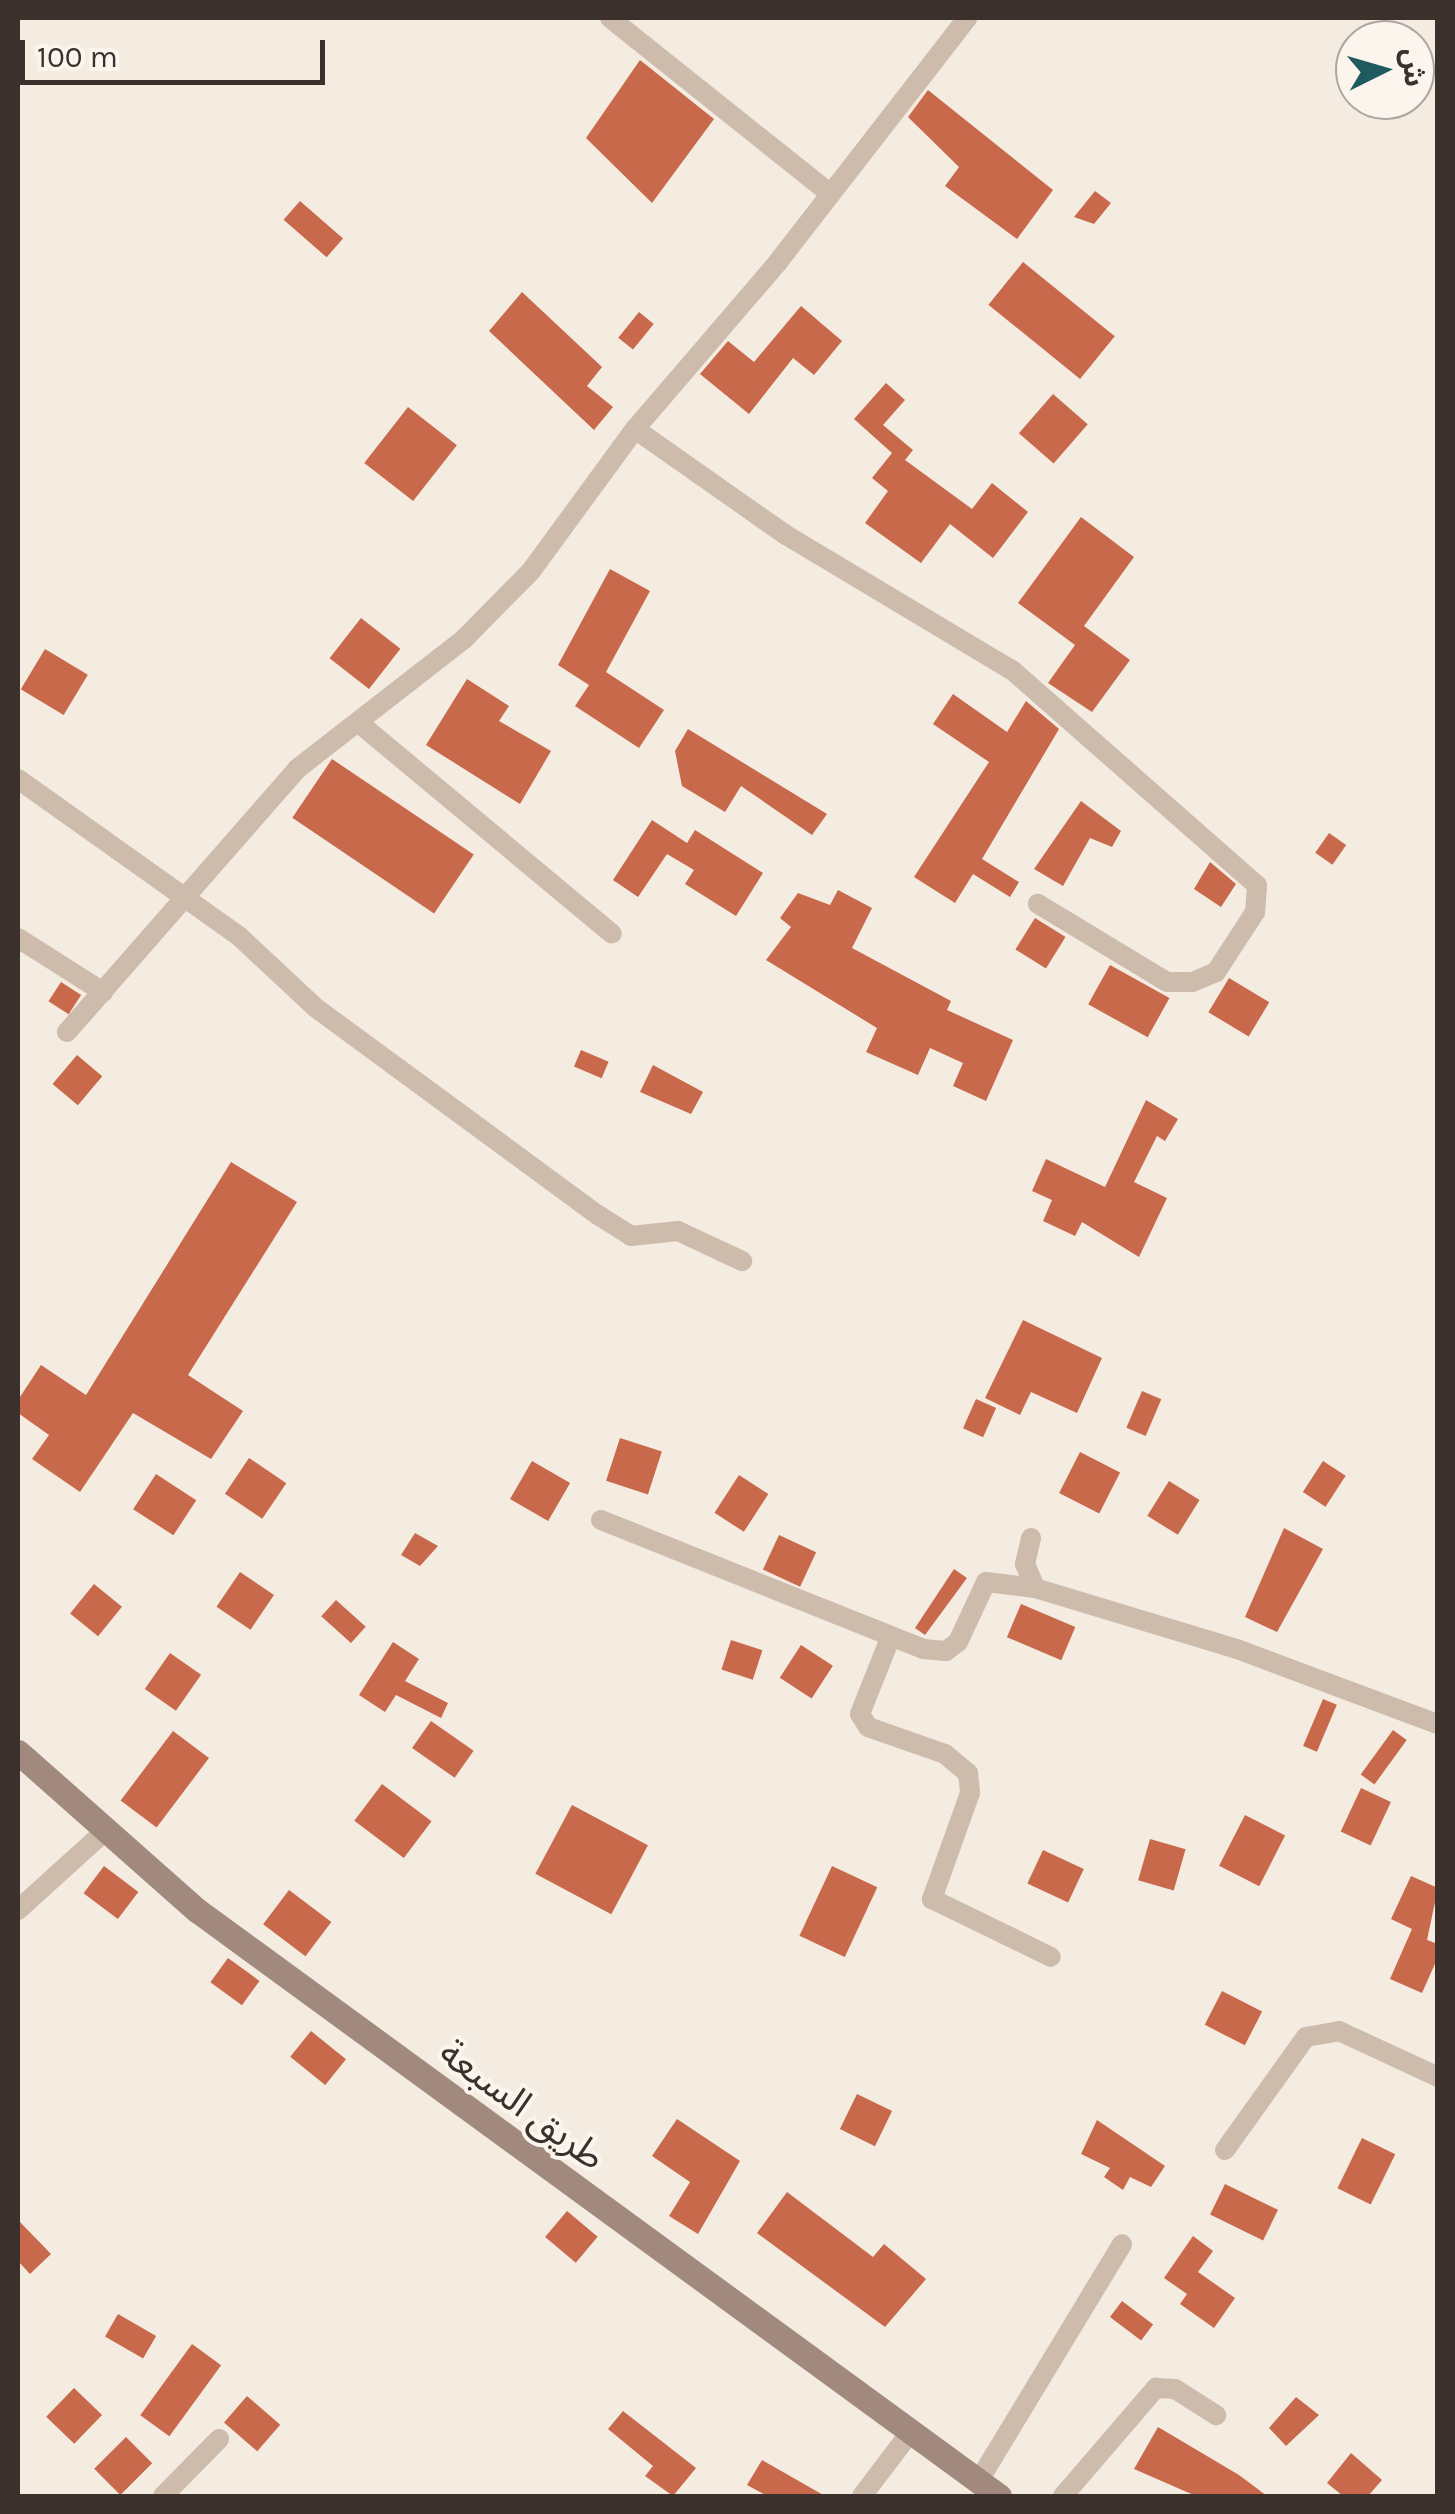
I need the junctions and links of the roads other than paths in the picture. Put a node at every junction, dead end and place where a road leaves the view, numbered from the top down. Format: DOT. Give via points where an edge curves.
graph roads {
  1 [pos="610,18"];
  2 [pos="967,18"];
  3 [pos="829,193"];
  4 [pos="635,429"];
  5 [pos="359,723"];
  6 [pos="18,779"];
  7 [pos="182,894"];
  8 [pos="1038,904"];
  9 [pos="612,934"];
  10 [pos="18,938"];
  11 [pos="103,992"];
  12 [pos="68,1032"];
  13 [pos="742,1261"];
  14 [pos="600,1520"];
  15 [pos="1031,1538"];
  16 [pos="1034,1588"];
  17 [pos="890,1636"];
  18 [pos="1438,1724"];
  19 [pos="18,1752"];
  20 [pos="104,1832"];
  21 [pos="18,1910"];
  22 [pos="1051,1957"];
  23 [pos="1438,2077"];
  24 [pos="1225,2150"];
  25 [pos="1122,2244"];
  26 [pos="1216,2415"];
  27 [pos="908,2434"];
  28 [pos="219,2439"];
  29 [pos="988,2489"];
  30 [pos="164,2496"];
  31 [pos="862,2496"];
  32 [pos="1063,2496"];
  1 -- 3 [label="street"];
  2 -- 3 [label="street"];
  3 -- 4 [label="street"];
  4 -- 5 [label="street" via="499,606"];
  4 -- 8 [label="street" via="786,535 1012,670 1257,885 1255,912 1216,972 1192,982 1167,982"];
  5 -- 7 [label="street" via="297,769"];
  5 -- 9 [label="street"];
  6 -- 7 [label="street"];
  7 -- 11 [label="street"];
  7 -- 13 [label="street" via="408,1079 614,1226 630,1236 678,1230"];
  10 -- 11 [label="street"];
  11 -- 12 [label="street"];
  14 -- 17 [label="street"];
  15 -- 16 [label="street" via="1024,1564"];
  16 -- 17 [label="street" via="986,1582 946,1651"];
  16 -- 18 [label="street" via="1238,1649"];
  17 -- 22 [label="street" via="860,1714 868,1726 945,1754 968,1772 970,1793 932,1898"];
  19 -- 20 [label="street, طريق السبعة"];
  20 -- 21 [label="street"];
  20 -- 27 [label="street, طريق السبعة" via="198,1912"];
  23 -- 24 [label="street" via="1339,2032 1306,2037"];
  25 -- 29 [label="street"];
  26 -- 32 [label="street" via="1175,2389 1156,2388"];
  27 -- 29 [label="street, طريق السبعة"];
  27 -- 31 [label="street"];
  28 -- 30 [label="street"];
}
